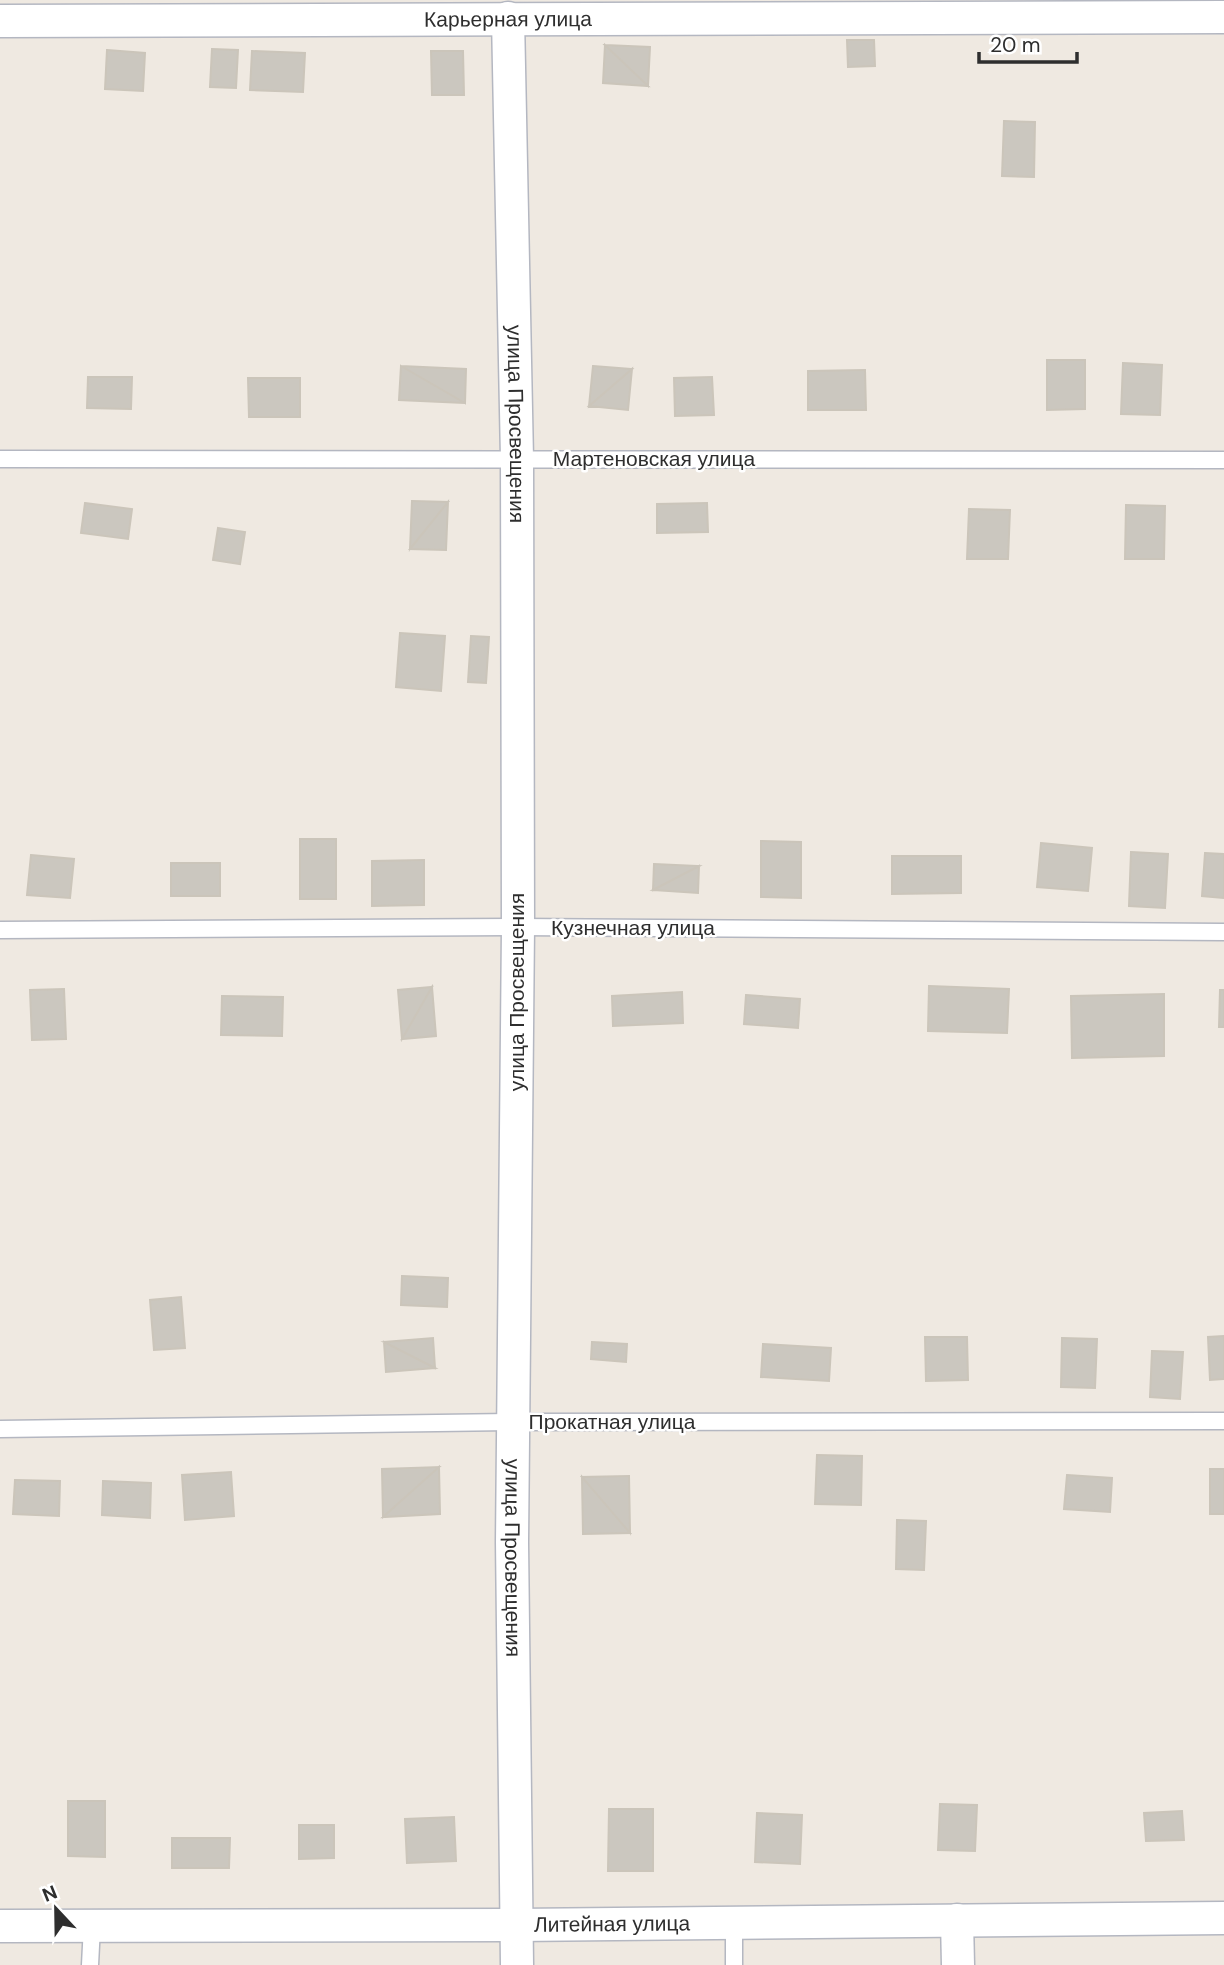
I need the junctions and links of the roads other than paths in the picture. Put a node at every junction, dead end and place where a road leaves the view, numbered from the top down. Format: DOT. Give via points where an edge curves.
graph roads {
  1 [pos="116,10"];
  2 [pos="1224,17"];
  3 [pos="508,19"];
  4 [pos="0,21"];
  5 [pos="0,459"];
  6 [pos="517,459"];
  7 [pos="1224,460"];
  8 [pos="518,927"];
  9 [pos="0,930"];
  10 [pos="1224,932"];
  11 [pos="1224,1421"];
  12 [pos="513,1422"];
  13 [pos="0,1429"];
  14 [pos="1224,1917"];
  15 [pos="957,1920"];
  16 [pos="734,1923"];
  17 [pos="517,1924"];
  18 [pos="0,1926"];
  19 [pos="92,1926"];
  20 [pos="90,1965"];
  21 [pos="517,1965"];
  22 [pos="734,1965"];
  23 [pos="958,1965"];
  1 -- 3 [label="street, Карьерная улица"];
  1 -- 4 [label="street, Карьерная улица"];
  2 -- 3 [label="street, Карьерная улица"];
  3 -- 6 [label="street, улица Просвещения"];
  5 -- 6 [label="lane, Мартеновская улица"];
  6 -- 7 [label="lane, Мартеновская улица"];
  6 -- 8 [label="street, улица Просвещения"];
  8 -- 9 [label="lane, Кузнечная улица"];
  8 -- 10 [label="lane, Кузнечная улица"];
  8 -- 12 [label="street, улица Просвещения"];
  11 -- 12 [label="lane, Прокатная улица"];
  12 -- 13 [label="lane, Прокатная улица"];
  12 -- 17 [label="street, улица Просвещения"];
  14 -- 15 [label="street, Литейная улица"];
  15 -- 16 [label="street, Литейная улица"];
  15 -- 23 [label="street"];
  16 -- 17 [label="street, Литейная улица"];
  16 -- 22 [label="lane"];
  17 -- 19 [label="street, Литейная улица"];
  17 -- 21 [label="street, улица Просвещения"];
  18 -- 19 [label="street, Литейная улица"];
  19 -- 20 [label="lane"];
}
